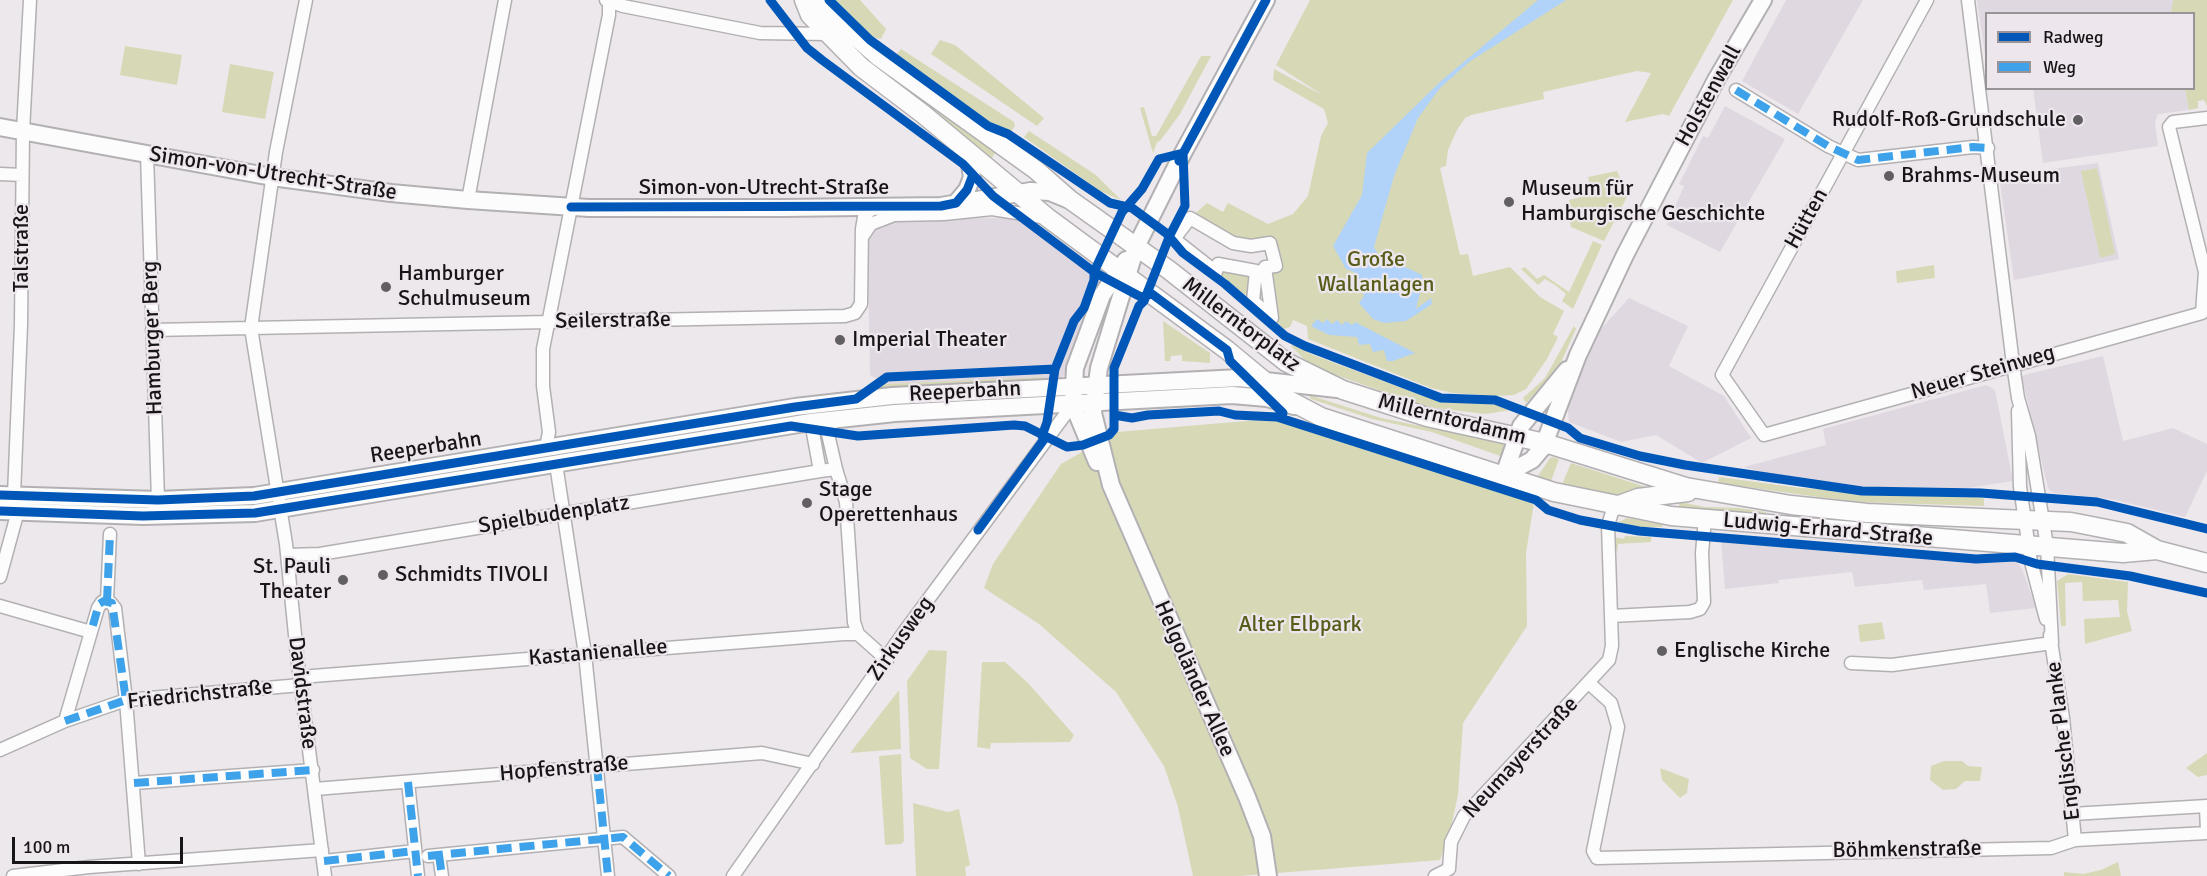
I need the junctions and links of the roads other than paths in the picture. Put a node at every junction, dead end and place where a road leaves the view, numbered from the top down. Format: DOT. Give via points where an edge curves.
graph roads {
  1 [pos="30,0"];
  2 [pos="306,0"];
  3 [pos="505,0"];
  4 [pos="608,0"];
  5 [pos="804,0"];
  6 [pos="815,0"];
  7 [pos="1266,0"];
  8 [pos="1763,0"];
  9 [pos="1927,0"];
  10 [pos="1968,0"];
  11 [pos="828,34"];
  12 [pos="1736,90"];
  13 [pos="2207,118"];
  14 [pos="0,127"];
  15 [pos="23,131"];
  16 [pos="1988,148"];
  17 [pos="968,152"];
  18 [pos="147,154"];
  19 [pos="1843,154"];
  20 [pos="0,174"];
  21 [pos="22,174"];
  22 [pos="272,177"];
  23 [pos="1015,192"];
  24 [pos="1069,199"];
  25 [pos="468,200"];
  26 [pos="956,203"];
  27 [pos="571,207"];
  28 [pos="872,208"];
  29 [pos="1048,218"];
  30 [pos="1190,218"];
  31 [pos="861,238"];
  32 [pos="1136,247"];
  33 [pos="1123,273"];
  34 [pos="2206,289"];
  35 [pos="2205,315"];
  36 [pos="548,322"];
  37 [pos="251,328"];
  38 [pos="152,330"];
  39 [pos="1578,355"];
  40 [pos="2013,364"];
  41 [pos="1263,380"];
  42 [pos="1095,385"];
  43 [pos="1073,387"];
  44 [pos="1343,390"];
  45 [pos="2018,398"];
  46 [pos="1093,402"];
  47 [pos="1072,404"];
  48 [pos="1300,408"];
  49 [pos="832,419"];
  50 [pos="811,422"];
  51 [pos="1516,435"];
  52 [pos="1764,435"];
  53 [pos="1545,443"];
  54 [pos="546,448"];
  55 [pos="556,464"];
  56 [pos="836,469"];
  57 [pos="820,471"];
  58 [pos="1504,475"];
  59 [pos="1111,485"];
  60 [pos="278,492"];
  61 [pos="1711,492"];
  62 [pos="11,500"];
  63 [pos="158,500"];
  64 [pos="1614,506"];
  65 [pos="280,510"];
  66 [pos="0,511"];
  67 [pos="564,514"];
  68 [pos="143,516"];
  69 [pos="1705,519"];
  70 [pos="2034,519"];
  71 [pos="110,534"];
  72 [pos="2037,545"];
  73 [pos="2157,550"];
  74 [pos="287,555"];
  75 [pos="2207,563"];
  76 [pos="0,577"];
  77 [pos="107,601"];
  78 [pos="0,606"];
  79 [pos="1611,616"];
  80 [pos="91,632"];
  81 [pos="858,634"];
  82 [pos="2052,643"];
  83 [pos="585,654"];
  84 [pos="886,660"];
  85 [pos="1851,663"];
  86 [pos="300,681"];
  87 [pos="1590,684"];
  88 [pos="126,700"];
  89 [pos="65,721"];
  90 [pos="0,750"];
  91 [pos="813,764"];
  92 [pos="597,766"];
  93 [pos="312,770"];
  94 [pos="408,782"];
  95 [pos="134,783"];
  96 [pos="315,789"];
  97 [pos="2206,807"];
  98 [pos="2072,814"];
  99 [pos="2207,832"];
  100 [pos="604,838"];
  101 [pos="2075,840"];
  102 [pos="415,851"];
  103 [pos="323,856"];
  104 [pos="139,864"];
  105 [pos="1452,872"];
  106 [pos="13,876"];
  107 [pos="325,876"];
  108 [pos="418,876"];
  109 [pos="442,876"];
  110 [pos="608,876"];
  111 [pos="669,876"];
  112 [pos="733,876"];
  113 [pos="1268,876"];
  114 [pos="1435,876"];
  1 -- 15 [label="street, Talstraße"];
  2 -- 22 [label="street, Davidstraße"];
  3 -- 25 [label="street"];
  4 -- 11 [label="street" via="760,33"];
  4 -- 27 [label="street" via="609,15"];
  5 -- 11 [label="main road, Millerntorplatz" via="810,15"];
  6 -- 24 [label="main road, Millerntorplatz" via="879,57 1036,170"];
  7 -- 32 [label="main road"];
  8 -- 39 [label="main road, Holstenwall" via="1666,174"];
  9 -- 19 [label="street, Hütten"];
  10 -- 16 [label="street"];
  11 -- 17 [label="main road, Millerntorplatz" via="861,67"];
  12 -- 19 [label="street"];
  13 -- 34 [label="street" via="2173,122 2169,127"];
  14 -- 15 [label="main road, Simon-von-Utrecht-Straße"];
  15 -- 18 [label="main road, Simon-von-Utrecht-Straße"];
  15 -- 21 [label="street, Talstraße"];
  16 -- 19 [label="street" via="1858,160"];
  16 -- 40 [label="street"];
  17 -- 23 [label="main road, Millerntorplatz"];
  17 -- 26 [label="main road" via="972,177"];
  18 -- 22 [label="main road, Simon-von-Utrecht-Straße"];
  18 -- 38 [label="street, Hamburger Berg"];
  19 -- 52 [label="street, Hütten" via="1722,375"];
  20 -- 21 [label="street"];
  21 -- 62 [label="street, Talstraße" via="21,325"];
  22 -- 25 [label="main road, Simon-von-Utrecht-Straße"];
  22 -- 37 [label="street, Davidstraße"];
  23 -- 24 [label="main road, Simon-von-Utrecht-Straße" via="1040,191"];
  23 -- 26 [label="main road, Simon-von-Utrecht-Straße"];
  23 -- 29 [label="main road, Millerntorplatz"];
  24 -- 32 [label="main road, Millerntorplatz"];
  25 -- 27 [label="main road, Simon-von-Utrecht-Straße"];
  26 -- 28 [label="main road, Simon-von-Utrecht-Straße"];
  27 -- 28 [label="main road, Simon-von-Utrecht-Straße"];
  27 -- 36 [label="street"];
  28 -- 31 [label="street, Simon-von-Utrecht-Straße" via="864,217"];
  29 -- 31 [label="street, Simon-von-Utrecht-Straße" via="1000,210 894,214 872,224"];
  29 -- 33 [label="main road, Millerntorplatz"];
  30 -- 30 [label="street" via="1174,239 1216,272 1218,264 1256,271 1253,301 1272,318 1265,267 1276,266 1270,243 1233,243"];
  31 -- 36 [label="street, Seilerstraße" via="861,304 857,311 838,316"];
  32 -- 33 [label="main road"];
  32 -- 44 [label="main road, Millerntorplatz" via="1294,368"];
  33 -- 41 [label="main road, Millerntorplatz"];
  33 -- 42 [label="main road"];
  33 -- 43 [label="main road" via="1102,295"];
  34 -- 35 [label="street"];
  35 -- 40 [label="street, Neuer Steinweg"];
  36 -- 37 [label="street, Seilerstraße"];
  36 -- 54 [label="street" via="543,350 549,432"];
  37 -- 38 [label="street, Seilerstraße"];
  37 -- 60 [label="street, Davidstraße"];
  38 -- 63 [label="street, Hamburger Berg"];
  39 -- 51 [label="main road, Holstenwall"];
  39 -- 53 [label="main road, Holstenwall"];
  40 -- 45 [label="street"];
  40 -- 52 [label="street, Neuer Steinweg"];
  41 -- 42 [label="main road, Millerntorplatz"];
  41 -- 44 [label="main road, Millerntorplatz"];
  41 -- 48 [label="main road, Millerntorplatz"];
  42 -- 43 [label="main road, Millerntorplatz"];
  42 -- 46 [label="main road, Helgoländer Allee"];
  43 -- 47 [label="main road, Helgoländer Allee"];
  43 -- 54 [label="main road, Reeperbahn" via="839,401"];
  44 -- 51 [label="main road, Millerntordamm" via="1427,417"];
  45 -- 70 [label="street" via="2030,436"];
  45 -- 70 [label="street" via="2019,463"];
  46 -- 47 [label="main road, Millerntorplatz"];
  46 -- 48 [label="main road, Millerntorplatz" via="1232,395"];
  46 -- 59 [label="main road, Helgoländer Allee" via="1095,427"];
  47 -- 49 [label="main road, Reeperbahn"];
  47 -- 59 [label="main road, Helgoländer Allee"];
  47 -- 84 [label="street, Zirkusweg"];
  48 -- 58 [label="main road, Millerntordamm"];
  49 -- 50 [label="main road, Reeperbahn"];
  49 -- 56 [label="street" via="828,434"];
  50 -- 55 [label="main road, Reeperbahn"];
  50 -- 57 [label="street"];
  51 -- 53 [label="main road, Millerntordamm"];
  51 -- 58 [label="main road, Holstenwall"];
  53 -- 58 [label="main road, Millerntordamm" via="1532,460"];
  53 -- 61 [label="main road, Ludwig-Erhard-Straße"];
  54 -- 60 [label="main road, Reeperbahn"];
  55 -- 65 [label="main road, Reeperbahn"];
  55 -- 67 [label="street"];
  56 -- 57 [label="street, Spielbudenplatz"];
  56 -- 81 [label="street" via="846,502"];
  57 -- 67 [label="street, Spielbudenplatz"];
  58 -- 64 [label="main road, Ludwig-Erhard-Straße"];
  59 -- 113 [label="main road, Helgoländer Allee" via="1247,797 1262,836"];
  60 -- 63 [label="main road, Reeperbahn"];
  60 -- 65 [label="street, Davidstraße"];
  61 -- 64 [label="main road" via="1656,495"];
  61 -- 70 [label="main road, Ludwig-Erhard-Straße" via="1867,513"];
  62 -- 63 [label="main road, Reeperbahn" via="39,496"];
  62 -- 66 [label="main road, Reeperbahn"];
  62 -- 68 [label="main road, Reeperbahn"];
  62 -- 76 [label="street, Talstraße"];
  63 -- 68 [label="street"];
  64 -- 69 [label="main road, Ludwig-Erhard-Straße"];
  64 -- 79 [label="street, Neumayerstraße" via="1608,525"];
  65 -- 68 [label="main road, Reeperbahn"];
  65 -- 74 [label="street, Davidstraße"];
  67 -- 74 [label="street, Spielbudenplatz" via="320,554"];
  67 -- 83 [label="street"];
  69 -- 72 [label="main road, Ludwig-Erhard-Straße"];
  69 -- 79 [label="street" via="1701,554 1704,602 1700,609"];
  70 -- 72 [label="street, Englische Planke"];
  70 -- 72 [label="street"];
  70 -- 73 [label="main road, Ludwig-Erhard-Straße" via="2127,533"];
  71 -- 77 [label="street"];
  72 -- 73 [label="main road, Ludwig-Erhard-Straße" via="2123,554"];
  72 -- 82 [label="street, Englische Planke"];
  72 -- 82 [label="street, Englische Planke"];
  73 -- 75 [label="main road, Ludwig-Erhard-Straße"];
  74 -- 86 [label="street, Davidstraße"];
  77 -- 80 [label="street" via="99,604"];
  77 -- 88 [label="street" via="115,608"];
  78 -- 80 [label="street"];
  79 -- 87 [label="street, Neumayerstraße" via="1610,657"];
  80 -- 89 [label="street"];
  81 -- 83 [label="street, Kastanienallee"];
  81 -- 84 [label="street"];
  82 -- 85 [label="street" via="1892,665"];
  82 -- 98 [label="street, Englische Planke"];
  83 -- 86 [label="street, Kastanienallee"];
  83 -- 92 [label="street"];
  84 -- 91 [label="street, Zirkusweg"];
  86 -- 88 [label="street, Friedrichstraße"];
  86 -- 93 [label="street, Davidstraße"];
  87 -- 101 [label="street, Böhmkenstraße" via="1611,703 1618,727 1593,851 1597,858 2051,848"];
  87 -- 105 [label="street, Neumayerstraße" via="1464,816 1451,842"];
  88 -- 89 [label="street, Friedrichstraße"];
  88 -- 95 [label="street"];
  89 -- 90 [label="street, Friedrichstraße"];
  91 -- 92 [label="street, Hopfenstraße" via="762,753"];
  91 -- 112 [label="street, Zirkusweg"];
  92 -- 94 [label="street, Hopfenstraße"];
  92 -- 100 [label="street"];
  93 -- 95 [label="street"];
  93 -- 96 [label="street, Davidstraße"];
  94 -- 96 [label="street, Hopfenstraße"];
  94 -- 102 [label="street"];
  95 -- 104 [label="street"];
  96 -- 103 [label="street, Davidstraße"];
  97 -- 98 [label="street"];
  97 -- 99 [label="street"];
  98 -- 101 [label="street, Englische Planke"];
  99 -- 101 [label="street, Böhmkenstraße"];
  100 -- 109 [label="street" via="433,855"];
  100 -- 110 [label="street"];
  100 -- 111 [label="street" via="623,837"];
  102 -- 103 [label="street"];
  102 -- 108 [label="street"];
  103 -- 104 [label="street"];
  103 -- 107 [label="street, Davidstraße"];
  104 -- 106 [label="street"];
  105 -- 114 [label="street"];
}
